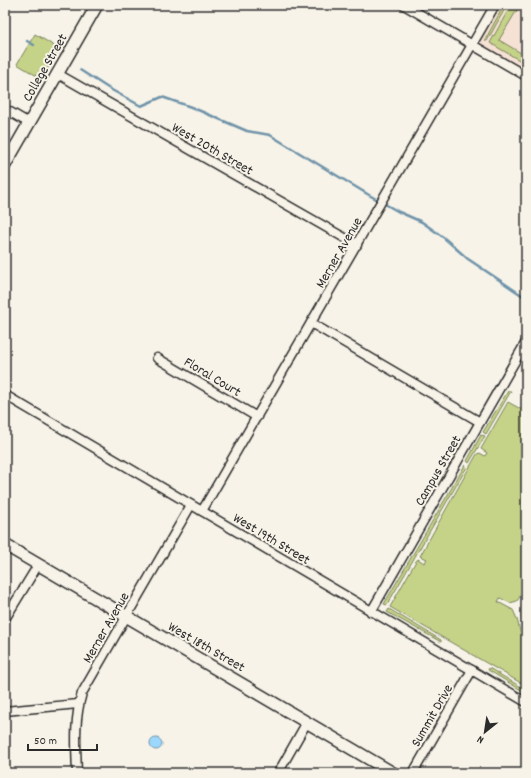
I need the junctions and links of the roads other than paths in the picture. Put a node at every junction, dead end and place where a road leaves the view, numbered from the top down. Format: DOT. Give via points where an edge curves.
graph roads {
  1 [pos="97,5"];
  2 [pos="404,5"];
  3 [pos="496,5"];
  4 [pos="472,45"];
  5 [pos="58,74"];
  6 [pos="526,76"];
  7 [pos="5,109"];
  8 [pos="29,123"];
  9 [pos="5,165"];
  10 [pos="357,245"];
  11 [pos="311,323"];
  12 [pos="526,342"];
  13 [pos="157,358"];
  14 [pos="5,396"];
  15 [pos="257,417"];
  16 [pos="480,422"];
  17 [pos="191,505"];
  18 [pos="202,511"];
  19 [pos="5,545"];
  20 [pos="38,565"];
  21 [pos="371,612"];
  22 [pos="126,616"];
  23 [pos="5,620"];
  24 [pos="472,670"];
  25 [pos="526,702"];
  26 [pos="78,704"];
  27 [pos="5,711"];
  28 [pos="308,722"];
  29 [pos="77,773"];
  30 [pos="278,773"];
  31 [pos="393,773"];
  32 [pos="413,773"];
  1 -- 5 [label="main road, College Street"];
  2 -- 4 [label="street"];
  3 -- 4 [label="street, Merner Avenue"];
  4 -- 6 [label="street"];
  4 -- 10 [label="street, Merner Avenue"];
  5 -- 8 [label="main road, College Street"];
  5 -- 10 [label="street, West 20th Street"];
  7 -- 8 [label="street"];
  8 -- 9 [label="main road, College Street"];
  10 -- 11 [label="street, Merner Avenue"];
  11 -- 15 [label="street, Merner Avenue"];
  11 -- 16 [label="street"];
  12 -- 16 [label="street, Campus Street"];
  13 -- 15 [label="street, Floral Court"];
  14 -- 17 [label="street, West 19th Street"];
  15 -- 18 [label="street, Merner Avenue"];
  16 -- 21 [label="street, Campus Street"];
  17 -- 18 [label="street, West 19th Street"];
  17 -- 22 [label="street, Merner Avenue"];
  18 -- 21 [label="street, West 19th Street"];
  19 -- 20 [label="main road, West 18th Street"];
  20 -- 22 [label="main road, West 18th Street"];
  20 -- 23 [label="street"];
  21 -- 24 [label="street, West 19th Street"];
  22 -- 26 [label="street, Merner Avenue"];
  22 -- 28 [label="main road, West 18th Street"];
  24 -- 25 [label="street, West 19th Street"];
  24 -- 32 [label="street, Summit Drive"];
  26 -- 27 [label="street"];
  26 -- 29 [label="street, Merner Avenue" via="75,736"];
  28 -- 30 [label="street"];
  28 -- 31 [label="main road, West 18th Street"];
}
